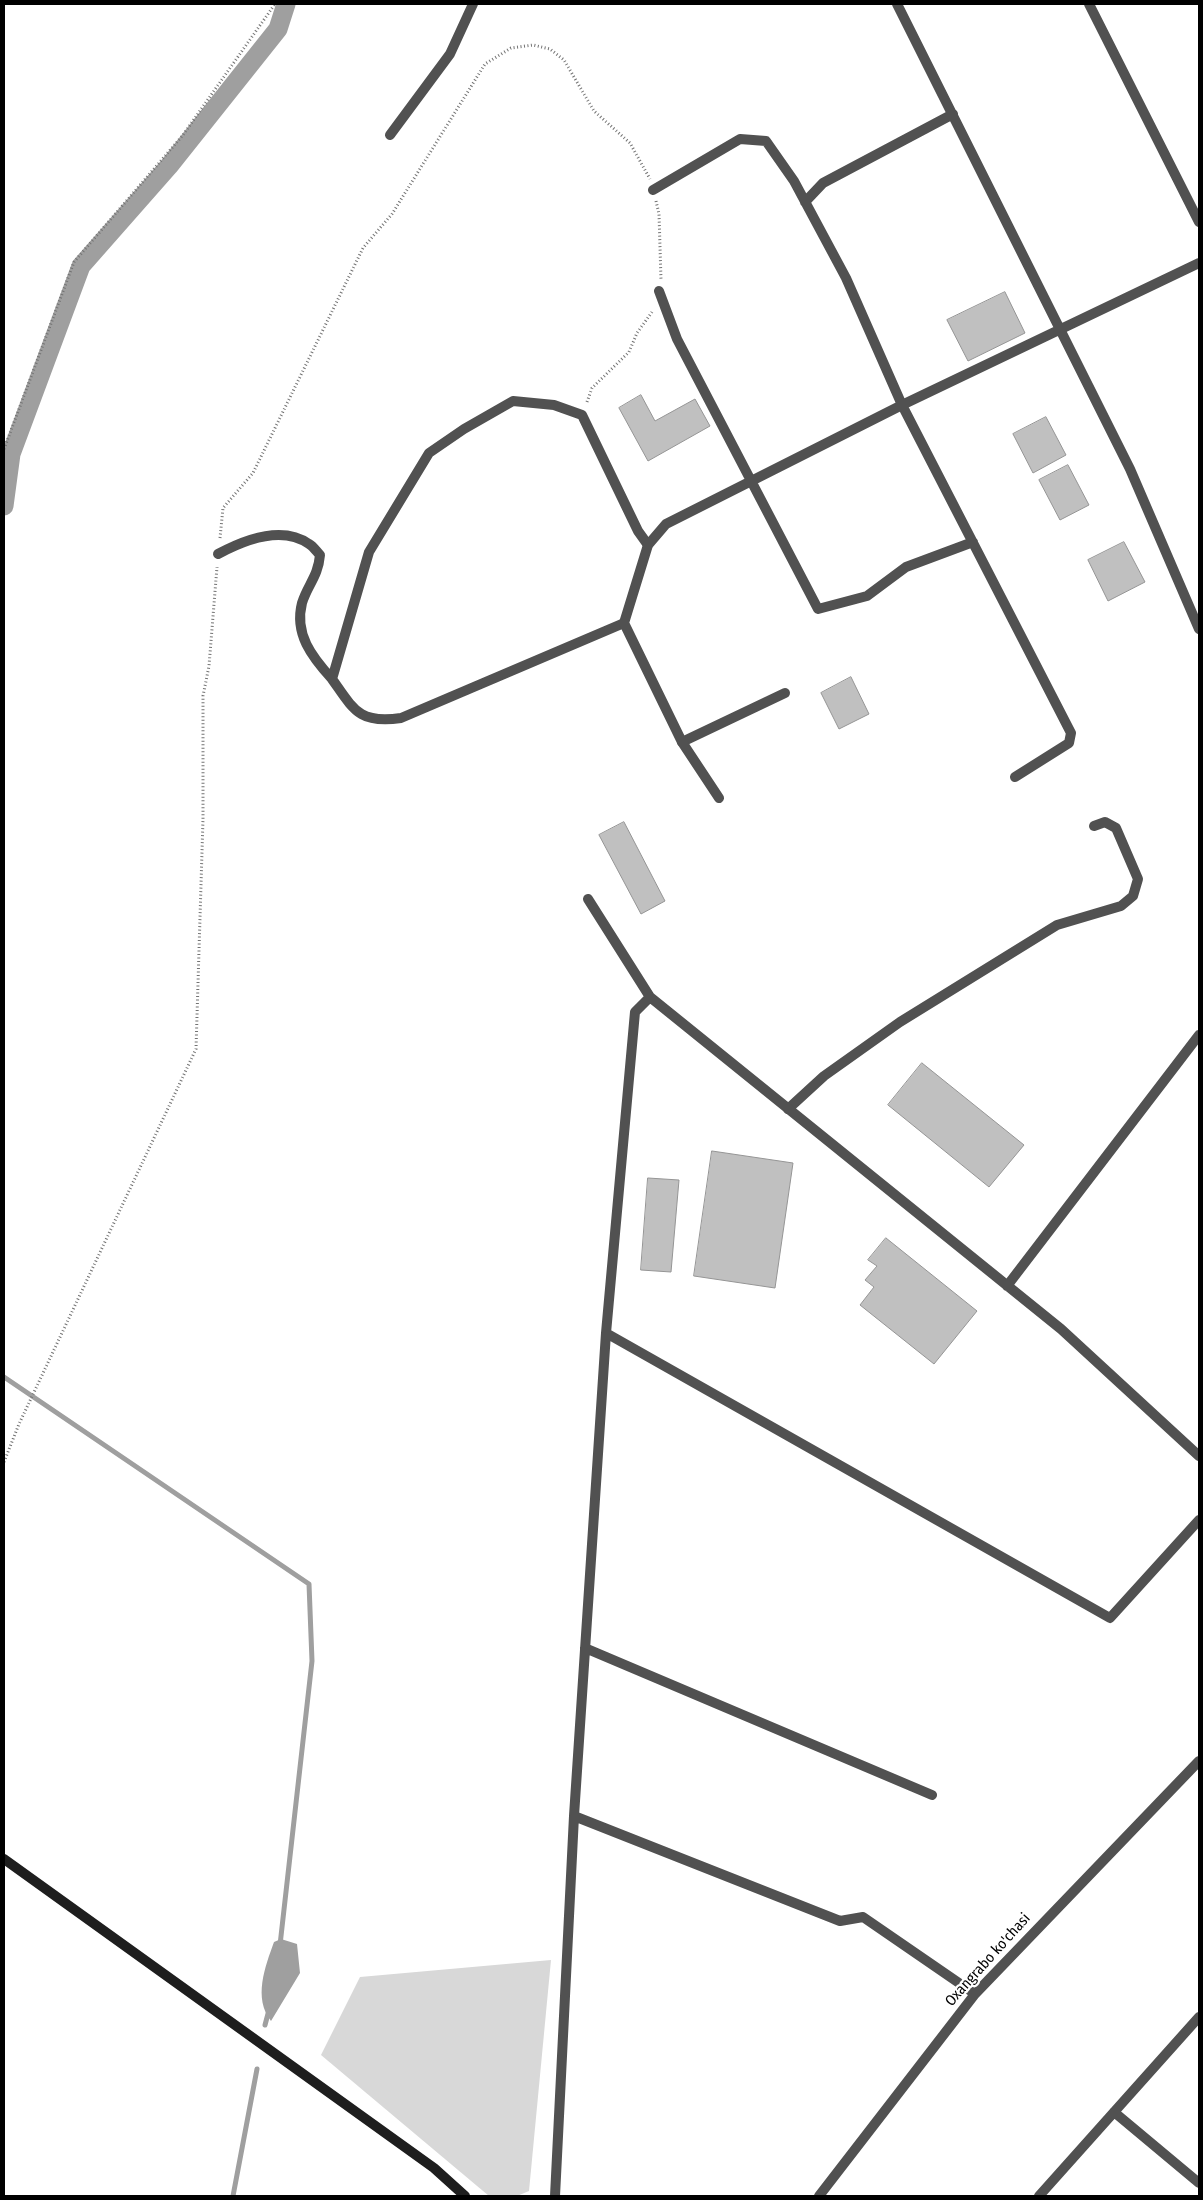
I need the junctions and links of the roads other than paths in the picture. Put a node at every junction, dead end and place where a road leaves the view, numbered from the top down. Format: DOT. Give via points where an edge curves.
graph roads {
  1 [pos="473,4"];
  2 [pos="897,4"];
  3 [pos="1089,4"];
  4 [pos="953,114"];
  5 [pos="390,135"];
  6 [pos="653,190"];
  7 [pos="805,202"];
  8 [pos="1199,222"];
  9 [pos="1199,263"];
  10 [pos="659,291"];
  11 [pos="1061,331"];
  12 [pos="902,405"];
  13 [pos="751,481"];
  14 [pos="973,542"];
  15 [pos="648,545"];
  16 [pos="218,554"];
  17 [pos="624,623"];
  18 [pos="1199,629"];
  19 [pos="332,679"];
  20 [pos="785,693"];
  21 [pos="682,742"];
  22 [pos="1014,777"];
  23 [pos="719,798"];
  24 [pos="1094,826"];
  25 [pos="588,899"];
  26 [pos="650,997"];
  27 [pos="1199,1035"];
  28 [pos="788,1109"];
  29 [pos="1007,1286"];
  30 [pos="606,1333"];
  31 [pos="1199,1456"];
  32 [pos="1199,1520"];
  33 [pos="585,1648"];
  34 [pos="1199,1762"];
  35 [pos="932,1795"];
  36 [pos="574,1816"];
  37 [pos="4,1859"];
  38 [pos="974,1994"];
  39 [pos="1199,2017"];
  40 [pos="1114,2112"];
  41 [pos="1199,2183"];
  42 [pos="465,2196"];
  43 [pos="555,2196"];
  44 [pos="819,2196"];
  45 [pos="1039,2196"];
  1 -- 5 [label="street" via="450,54"];
  2 -- 4 [label="street"];
  3 -- 8 [label="street"];
  4 -- 7 [label="street" via="823,183"];
  4 -- 11 [label="street"];
  6 -- 7 [label="street" via="740,139 766,141"];
  7 -- 12 [label="street" via="846,278"];
  9 -- 11 [label="street"];
  10 -- 13 [label="street" via="677,339"];
  11 -- 12 [label="street"];
  11 -- 18 [label="street" via="1130,469"];
  12 -- 13 [label="street"];
  12 -- 14 [label="street"];
  13 -- 14 [label="street" via="818,609 867,596 906,566"];
  13 -- 15 [label="street" via="666,524"];
  14 -- 22 [label="street" via="1071,733 1068,743"];
  15 -- 17 [label="street"];
  15 -- 19 [label="street" via="638,531 582,415 554,405 513,401 429,453 369,552"];
  16 -- 19 [label="street" via="242,541 282,535 309,544 320,556 319,570 302,603 300,633 314,659"];
  17 -- 19 [label="street" via="400,718 380,721 357,713"];
  17 -- 21 [label="street"];
  20 -- 21 [label="street"];
  21 -- 23 [label="street"];
  24 -- 28 [label="street" via="1105,822 1116,828 1138,879 1133,896 1121,906 1057,925 924,1007 824,1076"];
  25 -- 26 [label="street"];
  26 -- 28 [label="street"];
  26 -- 30 [label="street" via="635,1012"];
  27 -- 29 [label="street"];
  28 -- 29 [label="street"];
  29 -- 31 [label="street" via="1061,1330"];
  30 -- 32 [label="street" via="1110,1618"];
  30 -- 33 [label="street"];
  33 -- 35 [label="street"];
  33 -- 36 [label="street"];
  34 -- 38 [label="street, Oxangrabo ko'chasi"];
  36 -- 38 [label="street" via="840,1921 863,1917"];
  36 -- 43 [label="street"];
  37 -- 42 [label="street" via="434,2168"];
  38 -- 44 [label="street, Oxangrabo ko'chasi"];
  39 -- 40 [label="street"];
  40 -- 41 [label="street"];
  40 -- 45 [label="street"];
}
